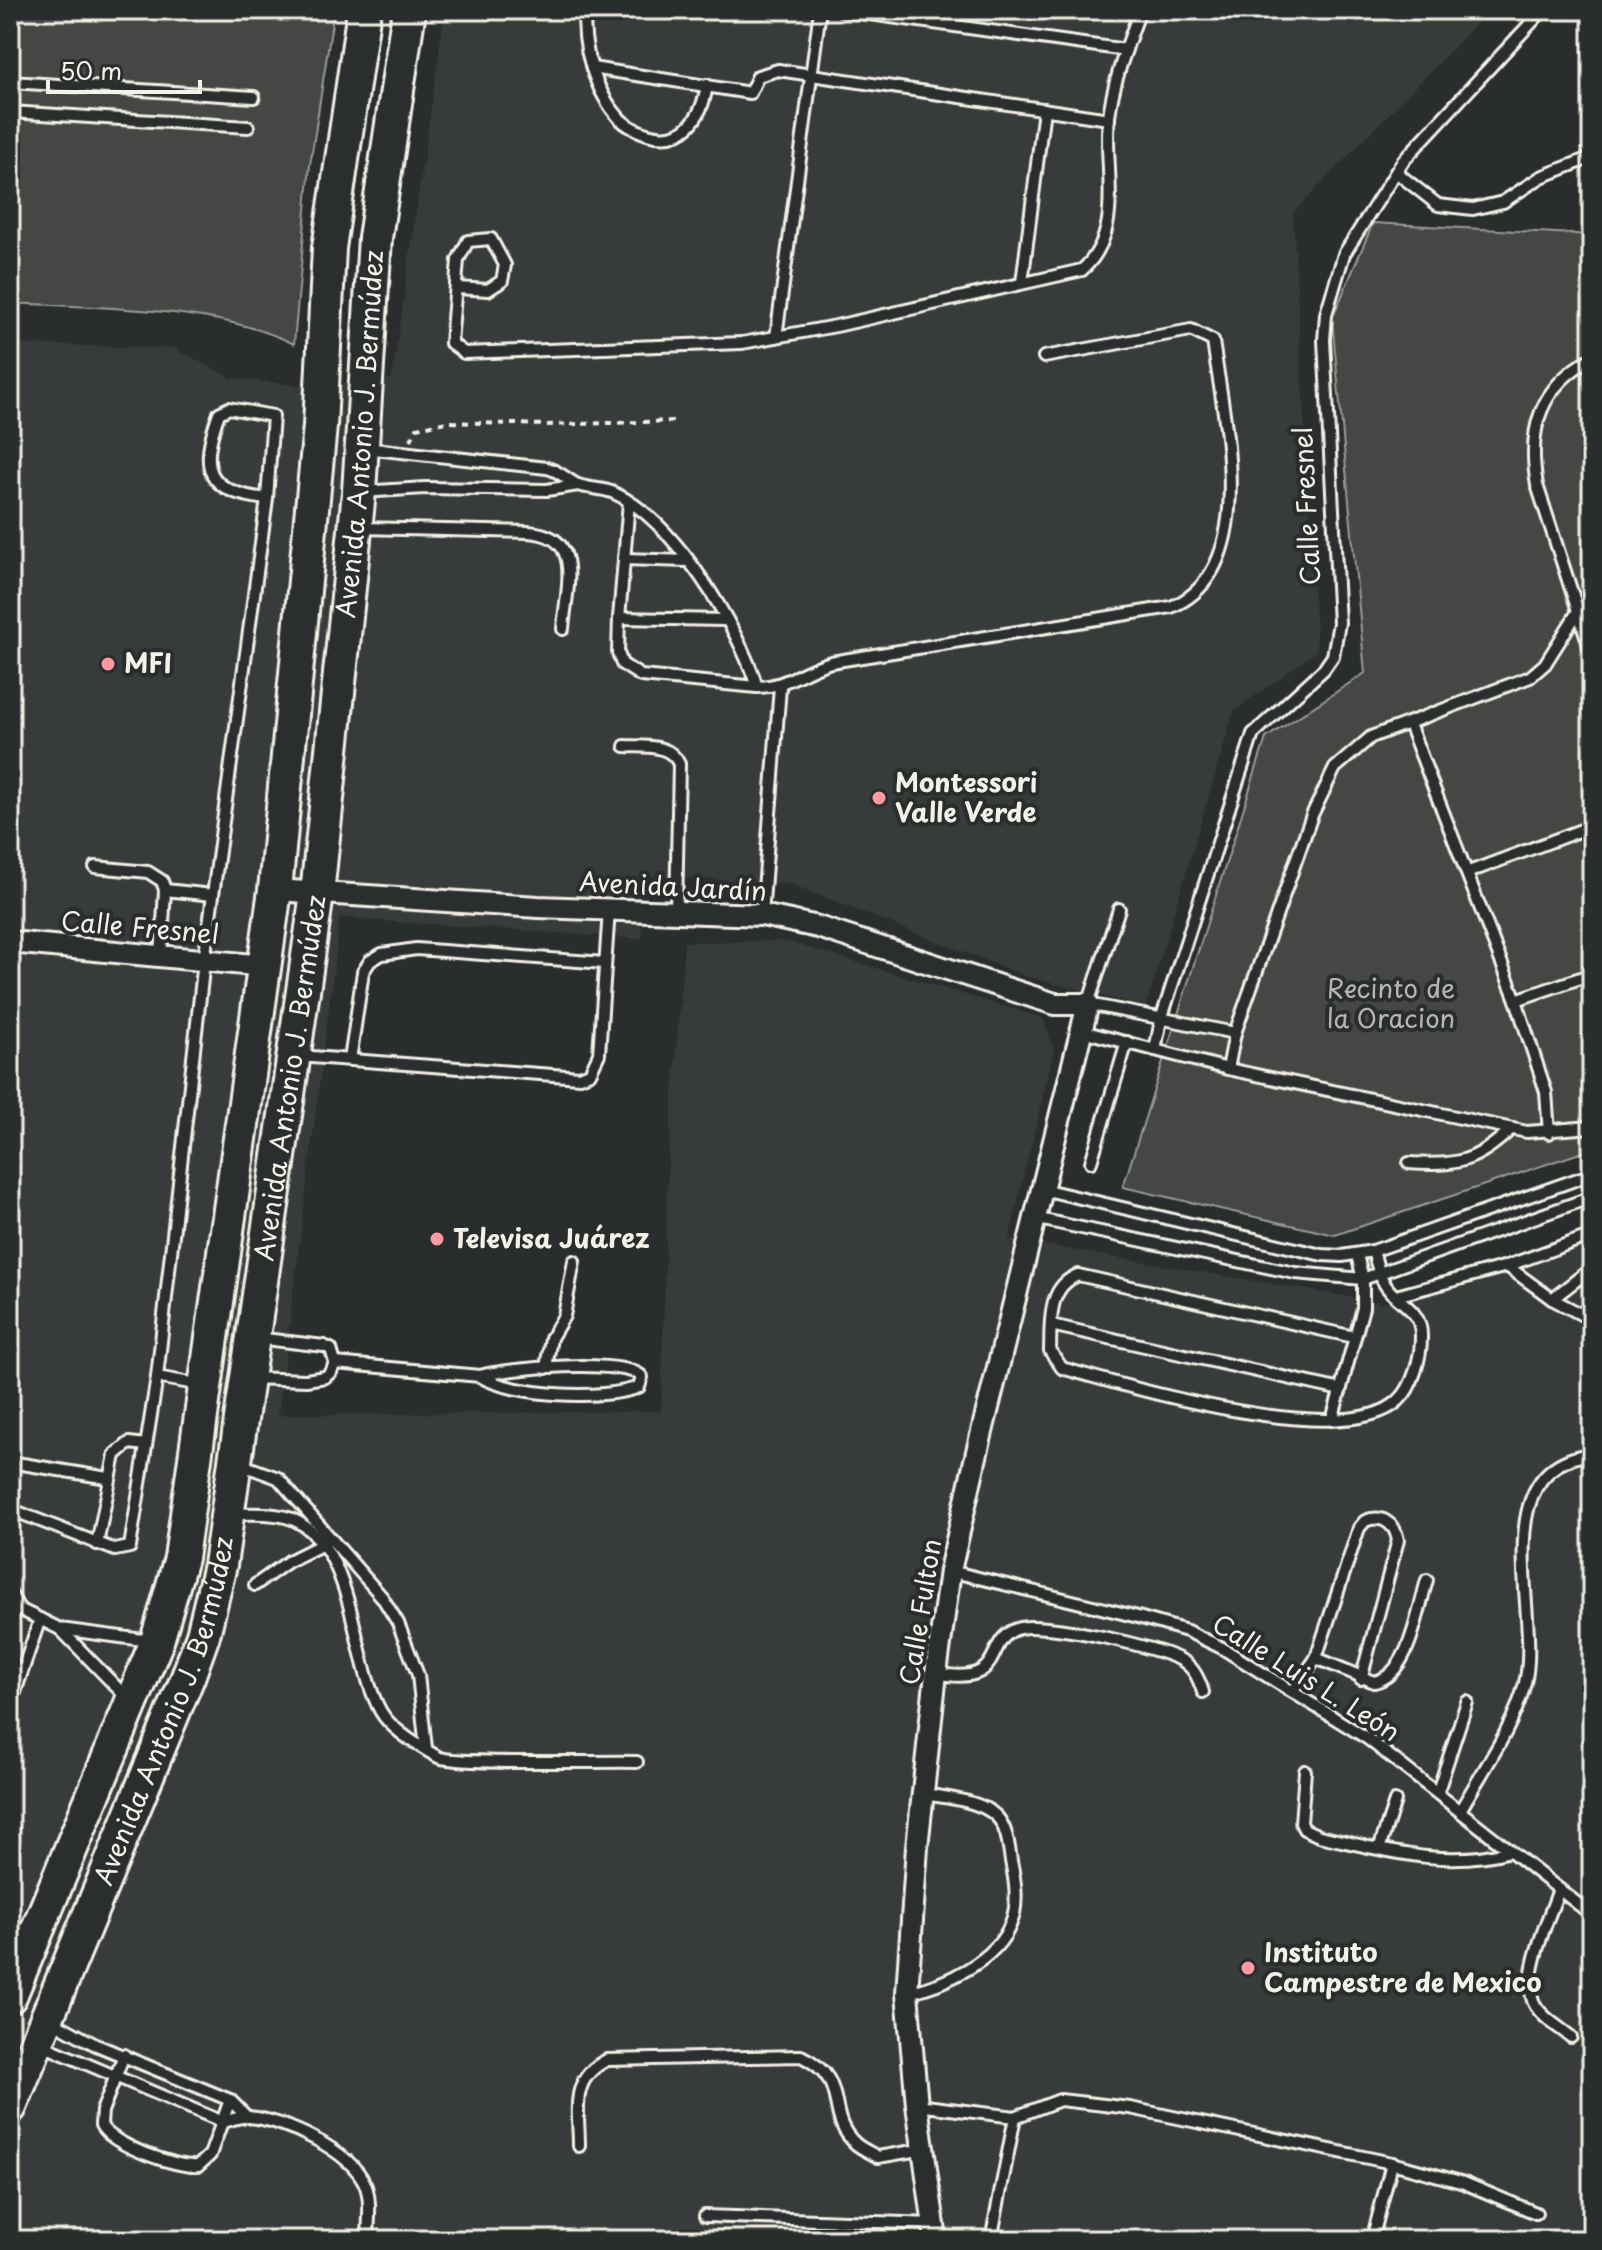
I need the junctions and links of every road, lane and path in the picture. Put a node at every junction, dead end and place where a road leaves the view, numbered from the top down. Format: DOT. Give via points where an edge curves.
graph roads {
  1 [pos="364,10"];
  2 [pos="409,10"];
  3 [pos="585,10"];
  4 [pos="820,10"];
  5 [pos="841,10"];
  6 [pos="1140,10"];
  7 [pos="1540,11"];
  8 [pos="1126,50"];
  9 [pos="592,68"];
  10 [pos="811,77"];
  11 [pos="10,82"];
  12 [pos="707,85"];
  13 [pos="254,97"];
  14 [pos="1044,109"];
  15 [pos="10,112"];
  16 [pos="1109,119"];
  17 [pos="248,127"];
  18 [pos="1592,157"];
  19 [pos="1396,172"];
  20 [pos="1022,283"];
  21 [pos="458,288"];
  22 [pos="776,337"];
  23 [pos="1044,357"];
  24 [pos="1592,358"];
  25 [pos="674,421"];
  26 [pos="363,448"];
  27 [pos="405,453"];
  28 [pos="578,485"];
  29 [pos="359,492"];
  30 [pos="267,499"];
  31 [pos="629,502"];
  32 [pos="355,528"];
  33 [pos="624,559"];
  34 [pos="688,561"];
  35 [pos="1577,613"];
  36 [pos="619,618"];
  37 [pos="725,620"];
  38 [pos="563,629"];
  39 [pos="1592,654"];
  40 [pos="757,687"];
  41 [pos="780,687"];
  42 [pos="1409,724"];
  43 [pos="625,746"];
  44 [pos="1592,826"];
  45 [pos="95,867"];
  46 [pos="1469,872"];
  47 [pos="165,890"];
  48 [pos="275,890"];
  49 [pos="317,894"];
  50 [pos="213,895"];
  51 [pos="1119,909"];
  52 [pos="609,910"];
  53 [pos="676,912"];
  54 [pos="762,915"];
  55 [pos="10,942"];
  56 [pos="161,957"];
  57 [pos="204,961"];
  58 [pos="605,963"];
  59 [pos="265,966"];
  60 [pos="1592,974"];
  61 [pos="1516,1000"];
  62 [pos="1055,1004"];
  63 [pos="1088,1004"];
  64 [pos="1161,1020"];
  65 [pos="1082,1031"];
  66 [pos="1235,1033"];
  67 [pos="1127,1042"];
  68 [pos="1155,1050"];
  69 [pos="296,1056"];
  70 [pos="350,1060"];
  71 [pos="1228,1069"];
  72 [pos="1592,1127"];
  73 [pos="1511,1129"];
  74 [pos="1549,1133"];
  75 [pos="240,1156"];
  76 [pos="1091,1162"];
  77 [pos="1409,1163"];
  78 [pos="1592,1174"];
  79 [pos="1042,1189"];
  80 [pos="1592,1197"];
  81 [pos="1034,1218"];
  82 [pos="1592,1235"];
  83 [pos="1373,1251"];
  84 [pos="1357,1255"];
  85 [pos="574,1261"];
  86 [pos="224,1263"];
  87 [pos="1507,1266"];
  88 [pos="1592,1268"];
  89 [pos="1380,1274"];
  90 [pos="265,1277"];
  91 [pos="1363,1279"];
  92 [pos="1396,1296"];
  93 [pos="1552,1299"];
  94 [pos="1592,1320"];
  95 [pos="1051,1325"];
  96 [pos="254,1337"];
  97 [pos="1354,1337"];
  98 [pos="335,1363"];
  99 [pos="546,1368"];
  100 [pos="480,1376"];
  101 [pos="157,1377"];
  102 [pos="248,1378"];
  103 [pos="207,1387"];
  104 [pos="1341,1390"];
  105 [pos="1332,1420"];
  106 [pos="146,1445"];
  107 [pos="1592,1454"];
  108 [pos="10,1462"];
  109 [pos="237,1463"];
  110 [pos="108,1478"];
  111 [pos="10,1509"];
  112 [pos="230,1514"];
  113 [pos="335,1542"];
  114 [pos="322,1543"];
  115 [pos="97,1544"];
  116 [pos="950,1571"];
  117 [pos="1427,1580"];
  118 [pos="255,1585"];
  119 [pos="10,1593"];
  120 [pos="15,1609"];
  121 [pos="40,1619"];
  122 [pos="60,1629"];
  123 [pos="157,1641"];
  124 [pos="1316,1658"];
  125 [pos="936,1673"];
  126 [pos="1361,1679"];
  127 [pos="1293,1691"];
  128 [pos="1203,1692"];
  129 [pos="1467,1702"];
  130 [pos="132,1703"];
  131 [pos="10,1707"];
  132 [pos="426,1748"];
  133 [pos="637,1762"];
  134 [pos="1305,1771"];
  135 [pos="1438,1791"];
  136 [pos="924,1794"];
  137 [pos="1395,1801"];
  138 [pos="1461,1809"];
  139 [pos="1379,1849"];
  140 [pos="1510,1851"];
  141 [pos="62,1873"];
  142 [pos="1559,1889"];
  143 [pos="1592,1915"];
  144 [pos="907,1993"];
  145 [pos="10,1996"];
  146 [pos="43,2031"];
  147 [pos="1571,2037"];
  148 [pos="124,2055"];
  149 [pos="116,2079"];
  150 [pos="230,2100"];
  151 [pos="917,2105"];
  152 [pos="10,2107"];
  153 [pos="246,2116"];
  154 [pos="1015,2117"];
  155 [pos="223,2122"];
  156 [pos="579,2146"];
  157 [pos="925,2149"];
  158 [pos="1392,2163"];
  159 [pos="1536,2213"];
  160 [pos="705,2216"];
  161 [pos="935,2232"];
  162 [pos="368,2240"];
  163 [pos="991,2240"];
  164 [pos="1372,2240"];
  1 -- 48 [label="main road, Avenida Antonio J. Bermúdez" via="329,248 320,426"];
  2 -- 26 [label="main road, Avenida Antonio J. Bermúdez" via="375,238"];
  3 -- 9 [label="lane" via="585,48"];
  4 -- 10 [label="lane"];
  5 -- 8 [label="lane"];
  6 -- 8 [label="lane"];
  7 -- 19 [label="lane, Calle Fresnel"];
  8 -- 16 [label="lane"];
  9 -- 12 [label="lane"];
  9 -- 12 [label="lane" via="620,119 662,138 695,122"];
  10 -- 12 [label="lane" via="768,72 752,84 750,93"];
  10 -- 14 [label="lane"];
  10 -- 22 [label="lane"];
  11 -- 13 [label="lane"];
  14 -- 16 [label="lane"];
  14 -- 20 [label="lane"];
  15 -- 17 [label="lane"];
  16 -- 20 [label="lane" via="1109,221 1103,246 1082,270"];
  18 -- 19 [label="lane" via="1541,177 1503,202 1473,209 1438,205"];
  19 -- 64 [label="lane, Calle Fresnel" via="1344,254 1324,329 1339,623 1333,656 1253,734"];
  20 -- 22 [label="lane"];
  21 -- 21 [label="lane" via="488,290 502,281 505,265 491,239 479,237 462,248"];
  21 -- 22 [label="lane" via="451,343 464,353 715,347"];
  23 -- 41 [label="lane" via="1191,330 1213,341 1228,456 1228,529 1201,587 1189,600 1171,607 831,662"];
  24 -- 35 [label="lane" via="1563,377 1541,405 1532,459"];
  25 -- 27 [label="path" via="436,422 417,428"];
  26 -- 27 [label="lane"];
  26 -- 29 [label="main road, Avenida Antonio J. Bermúdez"];
  27 -- 28 [label="lane" via="547,468"];
  28 -- 29 [label="lane" via="547,490"];
  28 -- 31 [label="lane" via="613,492"];
  29 -- 32 [label="main road, Avenida Antonio J. Bermúdez"];
  30 -- 30 [label="lane" via="225,489 213,479 210,463 219,413 229,408 273,416"];
  30 -- 50 [label="lane"];
  31 -- 33 [label="lane"];
  31 -- 34 [label="lane" via="669,536"];
  32 -- 38 [label="lane" via="554,537 567,559"];
  32 -- 49 [label="main road, Avenida Antonio J. Bermúdez"];
  33 -- 34 [label="lane"];
  33 -- 36 [label="lane"];
  34 -- 37 [label="lane"];
  35 -- 39 [label="lane"];
  35 -- 42 [label="lane" via="1545,664 1530,677"];
  36 -- 37 [label="lane"];
  36 -- 40 [label="lane" via="618,653 631,672"];
  37 -- 40 [label="lane"];
  40 -- 41 [label="lane"];
  41 -- 54 [label="lane"];
  42 -- 46 [label="lane"];
  42 -- 66 [label="lane" via="1371,737 1352,751 1322,791"];
  43 -- 53 [label="lane" via="663,749 679,764"];
  44 -- 46 [label="lane"];
  45 -- 47 [label="lane" via="148,872"];
  46 -- 61 [label="lane"];
  47 -- 50 [label="lane"];
  47 -- 56 [label="lane"];
  48 -- 49 [label="street, Avenida Jardín"];
  48 -- 59 [label="main road, Avenida Antonio J. Bermúdez"];
  49 -- 52 [label="street, Avenida Jardín"];
  49 -- 69 [label="main road, Avenida Antonio J. Bermúdez"];
  50 -- 57 [label="lane"];
  51 -- 63 [label="lane"];
  52 -- 53 [label="street, Avenida Jardín"];
  52 -- 58 [label="lane"];
  53 -- 54 [label="street, Avenida Jardín"];
  54 -- 62 [label="street, Avenida Jardín" via="830,930"];
  55 -- 56 [label="street, Calle Fresnel"];
  56 -- 57 [label="street, Calle Fresnel"];
  57 -- 59 [label="street, Calle Fresnel"];
  57 -- 101 [label="lane"];
  58 -- 70 [label="lane" via="416,949 382,954 363,972"];
  58 -- 70 [label="lane" via="599,1054 590,1073 580,1077"];
  59 -- 75 [label="main road, Avenida Antonio J. Bermúdez"];
  60 -- 61 [label="lane"];
  61 -- 74 [label="lane" via="1546,1092"];
  62 -- 63 [label="street, Avenida Jardín"];
  62 -- 65 [label="street, Avenida Jardín"];
  63 -- 64 [label="lane"];
  63 -- 65 [label="street, Calle Fulton"];
  64 -- 66 [label="lane"];
  64 -- 68 [label="lane, Calle Fresnel"];
  65 -- 67 [label="lane"];
  65 -- 79 [label="street, Calle Fulton"];
  66 -- 71 [label="lane"];
  67 -- 68 [label="lane"];
  67 -- 76 [label="lane"];
  68 -- 71 [label="lane"];
  69 -- 70 [label="lane"];
  69 -- 90 [label="main road, Avenida Antonio J. Bermúdez"];
  71 -- 73 [label="lane"];
  72 -- 74 [label="lane"];
  73 -- 74 [label="lane"];
  73 -- 77 [label="lane" via="1476,1158 1445,1165"];
  75 -- 86 [label="main road, Avenida Antonio J. Bermúdez"];
  75 -- 90 [label="main road" via="257,1166 263,1178 254,1249"];
  78 -- 83 [label="lane"];
  79 -- 81 [label="street, Calle Fulton"];
  79 -- 84 [label="lane" via="1296,1249"];
  80 -- 89 [label="lane"];
  81 -- 91 [label="lane" via="1295,1273"];
  81 -- 116 [label="street, Calle Fulton"];
  82 -- 87 [label="lane"];
  83 -- 84 [label="lane"];
  83 -- 89 [label="lane"];
  84 -- 91 [label="lane"];
  85 -- 99 [label="lane" via="564,1316 551,1338"];
  86 -- 102 [label="main road" via="238,1294 237,1362"];
  86 -- 103 [label="main road, Avenida Antonio J. Bermúdez"];
  87 -- 92 [label="lane"];
  87 -- 93 [label="lane"];
  88 -- 93 [label="lane"];
  89 -- 91 [label="lane"];
  89 -- 92 [label="lane"];
  90 -- 96 [label="main road, Avenida Antonio J. Bermúdez"];
  91 -- 97 [label="lane" via="1363,1308"];
  92 -- 105 [label="lane" via="1415,1311 1420,1327 1410,1385 1388,1408"];
  93 -- 94 [label="lane"];
  95 -- 97 [label="lane" via="1057,1290 1078,1275"];
  95 -- 104 [label="lane"];
  95 -- 105 [label="lane" via="1050,1351 1062,1368 1256,1415"];
  96 -- 98 [label="lane" via="324,1346 331,1349"];
  96 -- 102 [label="main road, Avenida Antonio J. Bermúdez"];
  97 -- 104 [label="lane"];
  98 -- 100 [label="lane"];
  98 -- 102 [label="lane" via="331,1372 316,1379"];
  99 -- 100 [label="lane"];
  99 -- 100 [label="lane" via="623,1368 640,1372 642,1382 616,1392 517,1391"];
  101 -- 103 [label="lane"];
  101 -- 106 [label="lane"];
  102 -- 109 [label="main road, Avenida Antonio J. Bermúdez"];
  103 -- 123 [label="main road, Avenida Antonio J. Bermúdez" via="181,1558"];
  104 -- 105 [label="lane"];
  106 -- 110 [label="lane" via="129,1443 118,1450"];
  106 -- 115 [label="lane" via="133,1541 123,1551"];
  107 -- 138 [label="lane" via="1552,1472 1526,1511 1525,1683"];
  108 -- 110 [label="lane"];
  109 -- 112 [label="main road, Avenida Antonio J. Bermúdez"];
  109 -- 113 [label="lane" via="278,1478"];
  110 -- 115 [label="lane"];
  111 -- 115 [label="lane"];
  112 -- 114 [label="lane" via="289,1518"];
  112 -- 146 [label="main road, Avenida Antonio J. Bermúdez" via="203,1635"];
  113 -- 114 [label="lane"];
  113 -- 132 [label="lane" via="398,1623 418,1675"];
  114 -- 118 [label="lane"];
  114 -- 132 [label="lane" via="352,1612 367,1677 382,1713"];
  116 -- 125 [label="street, Calle Fulton"];
  116 -- 127 [label="lane, Calle Luis L. León" via="1187,1631"];
  117 -- 126 [label="lane" via="1397,1670 1384,1681"];
  119 -- 120 [label="lane"];
  120 -- 121 [label="lane"];
  121 -- 122 [label="lane"];
  121 -- 131 [label="lane"];
  122 -- 123 [label="lane"];
  122 -- 130 [label="lane"];
  123 -- 130 [label="main road, Avenida Antonio J. Bermúdez"];
  124 -- 126 [label="lane"];
  124 -- 126 [label="lane" via="1359,1528 1371,1518 1389,1523 1397,1534 1396,1551"];
  124 -- 127 [label="lane"];
  125 -- 128 [label="lane" via="974,1676 1016,1629 1042,1628 1172,1656 1193,1669"];
  125 -- 136 [label="street, Calle Fulton"];
  127 -- 135 [label="lane, Calle Luis L. León"];
  129 -- 135 [label="lane"];
  130 -- 141 [label="main road, Avenida Antonio J. Bermúdez"];
  132 -- 133 [label="lane" via="440,1758"];
  134 -- 139 [label="lane" via="1300,1809 1304,1829"];
  135 -- 138 [label="lane, Calle Luis L. León"];
  136 -- 144 [label="street, Calle Fulton"];
  136 -- 144 [label="lane" via="997,1816 1009,1847 1015,1903 1012,1921 990,1952 954,1976"];
  137 -- 139 [label="lane"];
  138 -- 140 [label="lane, Calle Luis L. León"];
  139 -- 140 [label="lane" via="1453,1860"];
  140 -- 142 [label="lane, Calle Luis L. León"];
  141 -- 145 [label="main road, Avenida Antonio J. Bermúdez"];
  141 -- 146 [label="main road" via="65,1914 27,2012 27,2027"];
  142 -- 143 [label="lane, Calle Luis L. León"];
  142 -- 147 [label="lane" via="1530,1990 1540,2011"];
  144 -- 151 [label="street, Calle Fulton"];
  146 -- 148 [label="lane"];
  146 -- 149 [label="lane"];
  146 -- 152 [label="main road, Avenida Antonio J. Bermúdez"];
  148 -- 149 [label="lane"];
  148 -- 150 [label="lane"];
  149 -- 155 [label="lane"];
  149 -- 155 [label="lane" via="101,2125 108,2135 140,2150 181,2166 198,2166 210,2155"];
  150 -- 153 [label="lane"];
  150 -- 155 [label="lane"];
  151 -- 154 [label="lane"];
  151 -- 157 [label="street, Calle Fulton"];
  153 -- 155 [label="lane"];
  153 -- 162 [label="lane" via="306,2134 350,2164 368,2191"];
  154 -- 158 [label="lane" via="1060,2100 1082,2101"];
  154 -- 163 [label="lane"];
  156 -- 157 [label="lane" via="579,2087 590,2069 607,2060 801,2056 830,2076 842,2122 854,2143 878,2157"];
  157 -- 161 [label="street, Calle Fulton"];
  158 -- 159 [label="lane" via="1464,2183"];
  158 -- 164 [label="lane"];
  160 -- 161 [label="lane"];
}
